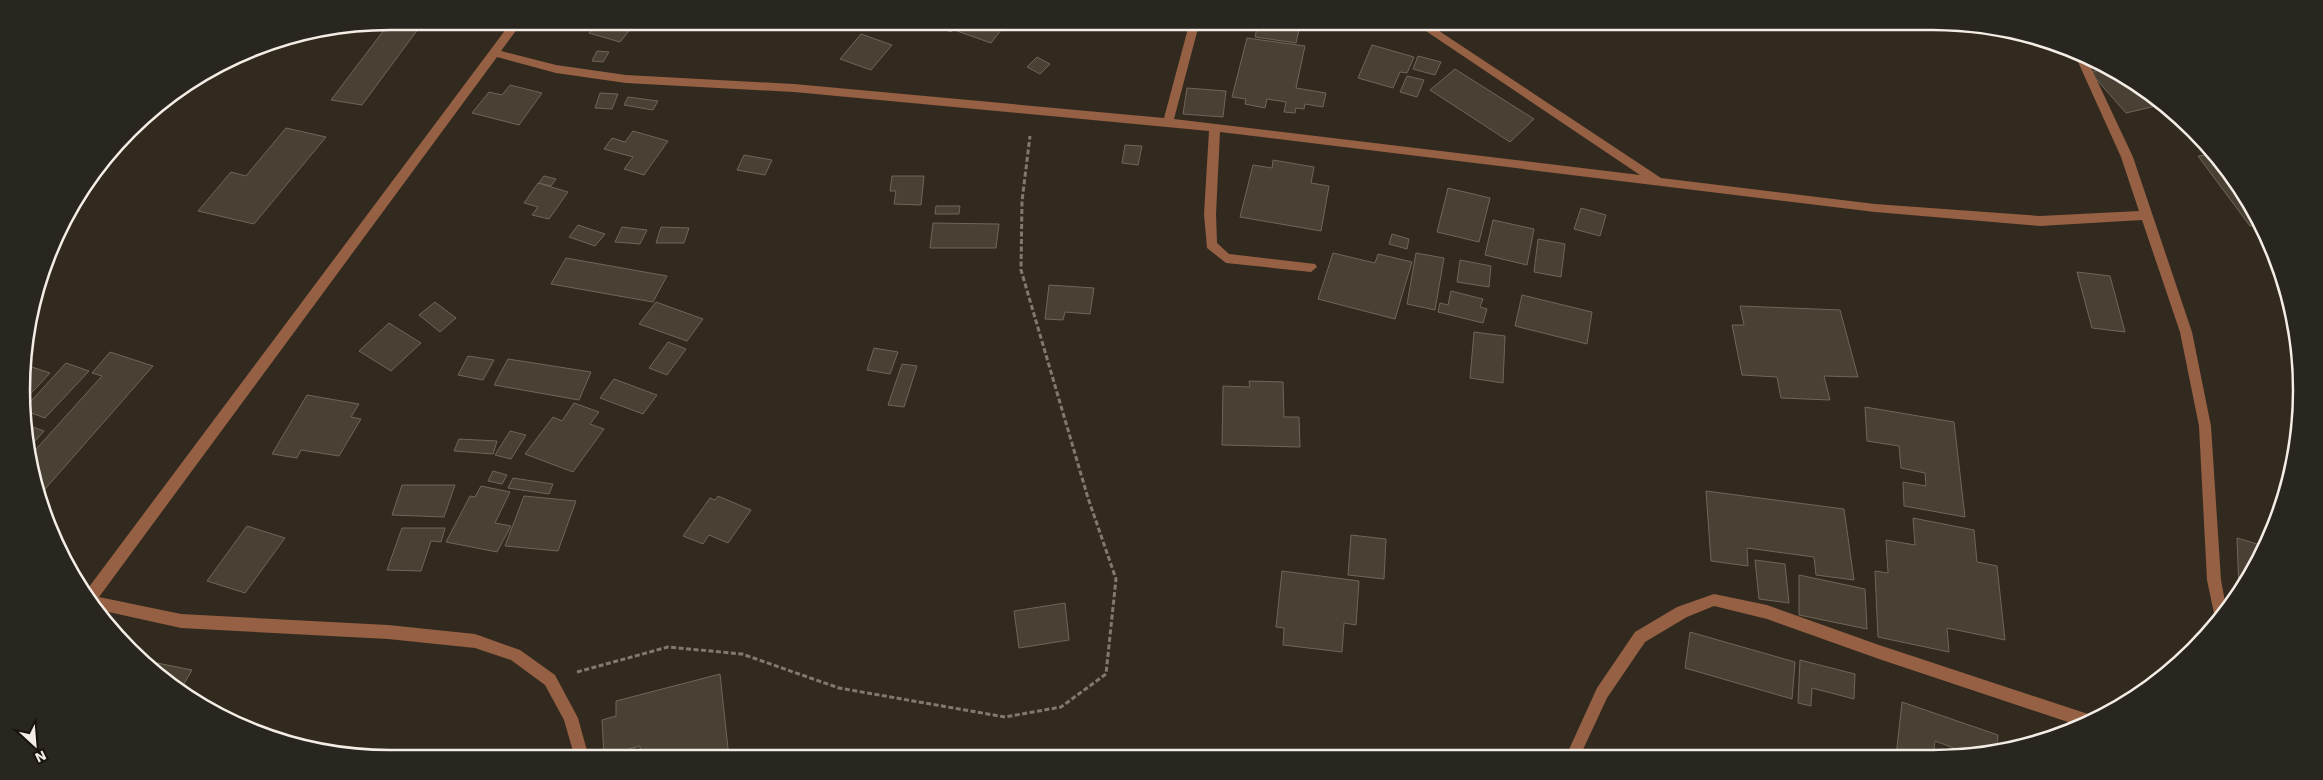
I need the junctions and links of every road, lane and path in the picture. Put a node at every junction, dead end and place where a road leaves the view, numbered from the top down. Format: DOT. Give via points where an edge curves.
graph roads {
  1 [pos="511,30"];
  2 [pos="1194,30"];
  3 [pos="1430,30"];
  4 [pos="494,53"];
  5 [pos="2084,63"];
  6 [pos="1033,110"];
  7 [pos="1168,122"];
  8 [pos="1215,129"];
  9 [pos="1661,183"];
  10 [pos="2146,215"];
  11 [pos="1311,267"];
  12 [pos="93,593"];
  13 [pos="100,603"];
  14 [pos="2219,609"];
  15 [pos="550,680"];
  16 [pos="2080,719"];
  17 [pos="580,750"];
  18 [pos="1576,750"];
  1 -- 4 [label="street"];
  2 -- 7 [label="street"];
  3 -- 9 [label="street"];
  4 -- 6 [label="street" via="556,69 626,79 794,88"];
  4 -- 12 [label="street"];
  5 -- 10 [label="street" via="2128,157"];
  6 -- 7 [label="street"];
  6 -- 15 [label="path" via="1022,201 1021,270 1088,498 1116,579 1106,674 1061,707 1005,716 839,688 742,654 668,646"];
  7 -- 8 [label="street"];
  8 -- 9 [label="street"];
  8 -- 11 [label="street" via="1210,214 1212,245 1226,258"];
  9 -- 10 [label="street" via="1875,208 2040,221"];
  10 -- 14 [label="street" via="2186,332 2205,426 2214,580"];
  13 -- 15 [label="street" via="181,622 388,632 475,641 516,655"];
  15 -- 17 [label="street" via="571,718"];
  16 -- 18 [label="street" via="1767,612 1714,600 1682,612 1640,637 1602,693"];
}
